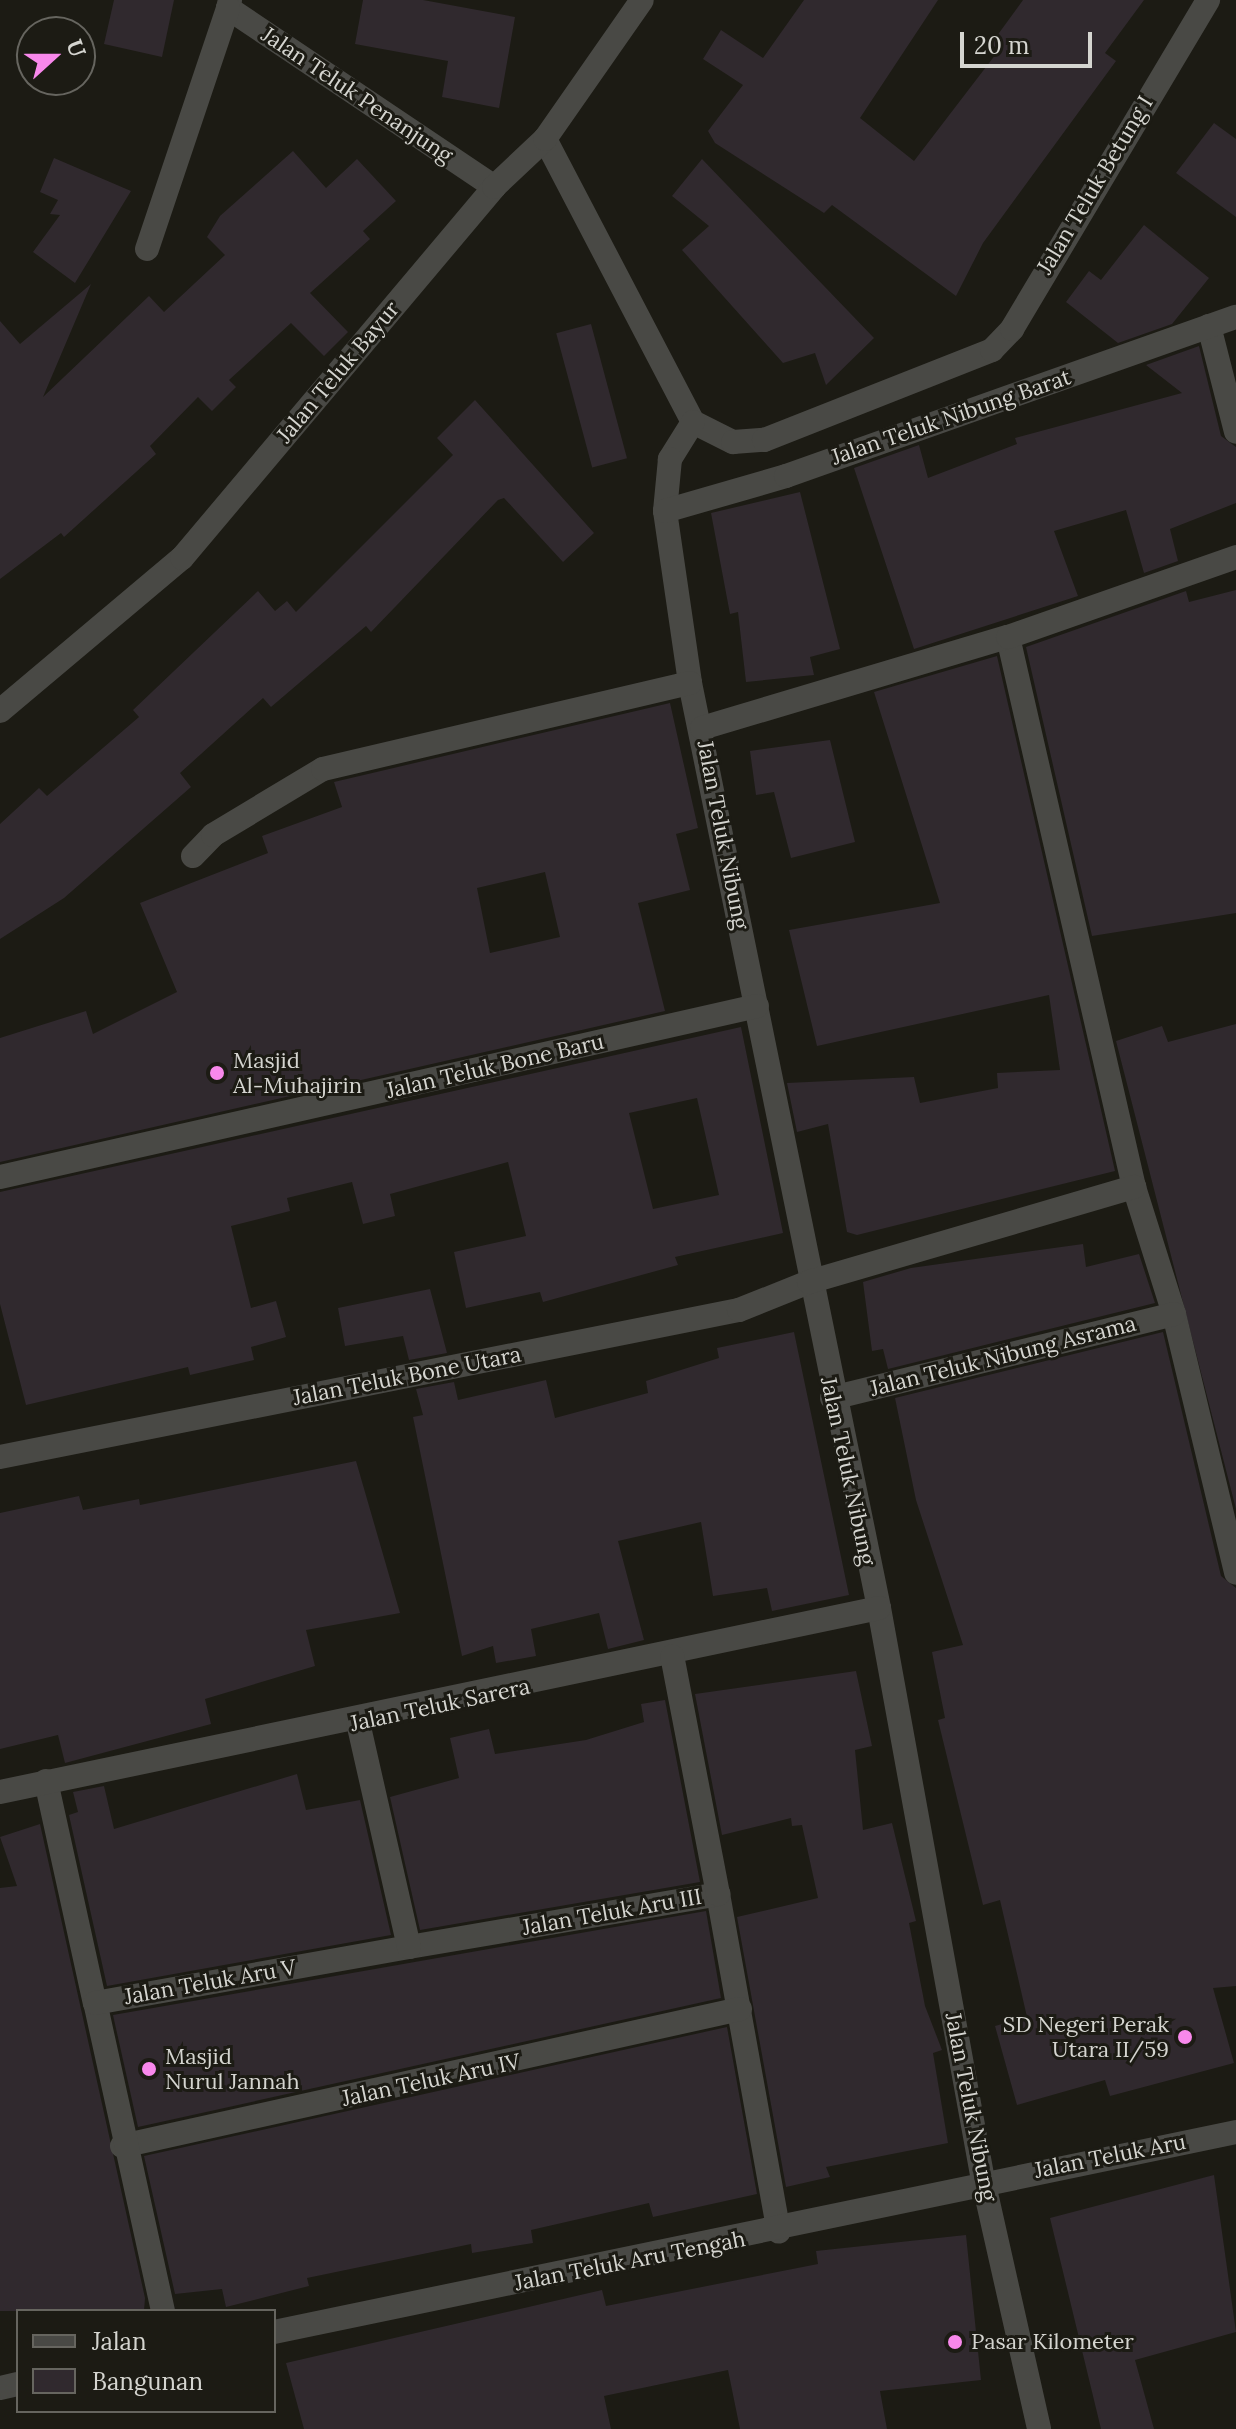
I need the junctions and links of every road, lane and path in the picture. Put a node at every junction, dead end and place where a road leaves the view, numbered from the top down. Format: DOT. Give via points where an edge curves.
graph roads {
  1 [pos="642,0"];
  2 [pos="1208,0"];
  3 [pos="229,4"];
  4 [pos="545,139"];
  5 [pos="494,187"];
  6 [pos="147,249"];
  7 [pos="1236,317"];
  8 [pos="1209,326"];
  9 [pos="693,422"];
  10 [pos="1236,432"];
  11 [pos="665,511"];
  12 [pos="1236,557"];
  13 [pos="1008,637"];
  14 [pos="690,683"];
  15 [pos="0,711"];
  16 [pos="702,728"];
  17 [pos="193,856"];
  18 [pos="757,1006"];
  19 [pos="0,1177"];
  20 [pos="1134,1187"];
  21 [pos="809,1282"];
  22 [pos="1174,1314"];
  23 [pos="832,1398"];
  24 [pos="0,1457"];
  25 [pos="1236,1573"];
  26 [pos="879,1608"];
  27 [pos="672,1656"];
  28 [pos="358,1723"];
  29 [pos="46,1781"];
  30 [pos="0,1792"];
  31 [pos="718,1894"];
  32 [pos="409,1947"];
  33 [pos="95,2003"];
  34 [pos="740,2009"];
  35 [pos="1236,2132"];
  36 [pos="122,2146"];
  37 [pos="983,2180"];
  38 [pos="779,2232"];
  39 [pos="163,2309"];
  40 [pos="276,2332"];
  41 [pos="1039,2429"];
  1 -- 4 [label="street, Jalan Teluk Bayur"];
  2 -- 9 [label="street, Jalan Teluk Betung I" via="992,350 764,440 733,442"];
  3 -- 5 [label="street, Jalan Teluk Penanjung"];
  3 -- 6 [label="street"];
  4 -- 5 [label="street, Jalan Teluk Bayur"];
  4 -- 9 [label="street"];
  5 -- 15 [label="street, Jalan Teluk Bayur" via="182,558"];
  7 -- 8 [label="street, Jalan Teluk Nibung Barat"];
  8 -- 10 [label="street"];
  8 -- 11 [label="street, Jalan Teluk Nibung Barat" via="786,476"];
  9 -- 11 [label="street, Jalan Teluk Nibung" via="670,459"];
  11 -- 14 [label="street, Jalan Teluk Nibung"];
  12 -- 13 [label="street"];
  13 -- 16 [label="street"];
  13 -- 20 [label="street"];
  14 -- 16 [label="street, Jalan Teluk Nibung"];
  14 -- 17 [label="street" via="323,769 213,835"];
  16 -- 18 [label="street, Jalan Teluk Nibung"];
  18 -- 19 [label="street, Jalan Teluk Bone Baru"];
  18 -- 21 [label="street, Jalan Teluk Nibung"];
  20 -- 21 [label="street, Jalan Teluk Bone Utara"];
  20 -- 22 [label="street"];
  21 -- 23 [label="street, Jalan Teluk Nibung"];
  21 -- 24 [label="street, Jalan Teluk Bone Utara" via="739,1310"];
  22 -- 23 [label="street, Jalan Teluk Nibung Asrama"];
  22 -- 25 [label="street"];
  23 -- 26 [label="street, Jalan Teluk Nibung"];
  26 -- 27 [label="street, Jalan Teluk Sarera"];
  26 -- 37 [label="street, Jalan Teluk Nibung"];
  27 -- 28 [label="street, Jalan Teluk Sarera"];
  27 -- 31 [label="street, Jalan Teluk Aru III"];
  28 -- 29 [label="street, Jalan Teluk Sarera"];
  28 -- 32 [label="street"];
  29 -- 30 [label="street, Jalan Teluk Sarera"];
  29 -- 33 [label="street"];
  31 -- 32 [label="street, Jalan Teluk Aru III"];
  31 -- 34 [label="street"];
  32 -- 33 [label="street, Jalan Teluk Aru V"];
  33 -- 36 [label="street, Jalan Teluk Aru V"];
  34 -- 36 [label="street, Jalan Teluk Aru IV"];
  34 -- 38 [label="street"];
  35 -- 37 [label="street, Jalan Teluk Aru"];
  36 -- 39 [label="street, Jalan Teluk Aru V"];
  37 -- 38 [label="street, Jalan Teluk Aru Tengah"];
  37 -- 41 [label="street, Jalan Teluk Nibung"];
  38 -- 40 [label="street, Jalan Teluk Aru Tengah"];
}
